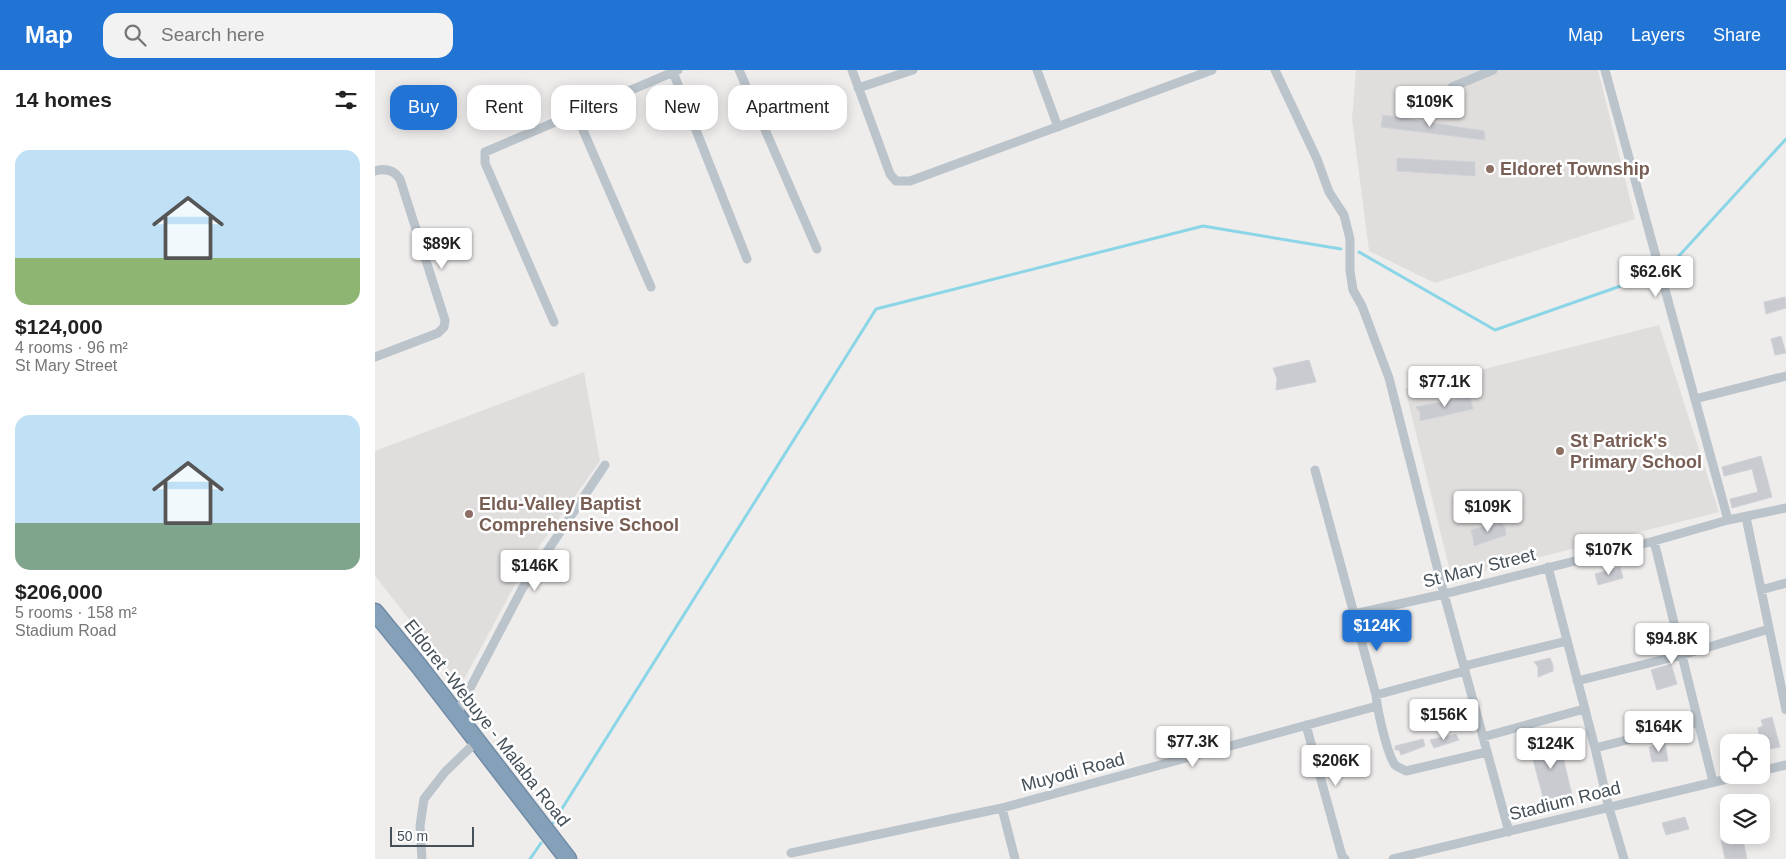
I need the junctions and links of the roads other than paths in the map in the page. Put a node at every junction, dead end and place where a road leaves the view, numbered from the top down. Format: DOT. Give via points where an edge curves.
graph roads {
  1 [pos="739,70"];
  2 [pos="852,70"];
  3 [pos="913,70"];
  4 [pos="1037,70"];
  5 [pos="1212,70"];
  6 [pos="1275,70"];
  7 [pos="1493,70"];
  8 [pos="1605,70"];
  9 [pos="675,71"];
  10 [pos="1452,87"];
  11 [pos="636,88"];
  12 [pos="858,88"];
  13 [pos="551,124"];
  14 [pos="1057,127"];
  15 [pos="583,130"];
  16 [pos="375,171"];
  17 [pos="817,250"];
  18 [pos="747,259"];
  19 [pos="651,287"];
  20 [pos="554,322"];
  21 [pos="376,355"];
  22 [pos="1786,376"];
  23 [pos="1695,399"];
  24 [pos="605,465"];
  25 [pos="1315,470"];
  26 [pos="1786,508"];
  27 [pos="1745,517"];
  28 [pos="1728,520"];
  29 [pos="1654,541"];
  30 [pos="1548,567"];
  31 [pos="1786,583"];
  32 [pos="1761,590"];
  33 [pos="1444,594"];
  34 [pos="375,612"];
  35 [pos="1355,614"];
  36 [pos="1769,629"];
  37 [pos="1567,641"];
  38 [pos="1682,654"];
  39 [pos="1465,669"];
  40 [pos="1577,681"];
  41 [pos="1784,690"];
  42 [pos="1376,695"];
  43 [pos="1377,706"];
  44 [pos="1584,709"];
  45 [pos="1786,710"];
  46 [pos="456,715"];
  47 [pos="1698,722"];
  48 [pos="1306,725"];
  49 [pos="1483,737"];
  50 [pos="477,741"];
  51 [pos="1595,748"];
  52 [pos="1487,752"];
  53 [pos="1786,765"];
  54 [pos="1770,769"];
  55 [pos="1720,780"];
  56 [pos="1713,782"];
  57 [pos="1002,808"];
  58 [pos="1609,808"];
  59 [pos="1509,832"];
  60 [pos="791,853"];
  61 [pos="422,859"];
  62 [pos="568,859"];
  63 [pos="1015,859"];
  64 [pos="1345,859"];
  65 [pos="1393,859"];
  66 [pos="1624,859"];
  1 -- 17 [label="street"];
  2 -- 12 [label="street"];
  3 -- 12 [label="street"];
  4 -- 14 [label="street"];
  5 -- 14 [label="street"];
  6 -- 33 [label="street" via="1329,192 1344,215 1350,239 1353,290 1389,378"];
  7 -- 10 [label="street"];
  8 -- 23 [label="street"];
  9 -- 11 [label="street"];
  9 -- 18 [label="street"];
  12 -- 14 [label="street" via="889,174 896,180 910,180"];
  13 -- 20 [label="street" via="490,149 484,158"];
  15 -- 19 [label="street"];
  16 -- 21 [label="street" via="389,170 400,180 445,320 438,333"];
  22 -- 23 [label="street"];
  23 -- 28 [label="street"];
  24 -- 46 [label="street" via="523,589"];
  25 -- 35 [label="street"];
  26 -- 27 [label="street, St Mary Street"];
  27 -- 28 [label="street, St Mary Street"];
  27 -- 32 [label="street"];
  28 -- 29 [label="street, St Mary Street"];
  29 -- 30 [label="street, St Mary Street"];
  29 -- 38 [label="street"];
  30 -- 33 [label="street, St Mary Street"];
  30 -- 37 [label="street"];
  31 -- 32 [label="street"];
  32 -- 36 [label="street"];
  33 -- 35 [label="street, St Mary Street"];
  33 -- 39 [label="street"];
  34 -- 46 [label="highway, Eldoret -Webuye - Malaba Road"];
  35 -- 42 [label="street"];
  36 -- 38 [label="street"];
  36 -- 41 [label="street"];
  37 -- 39 [label="street"];
  37 -- 40 [label="street"];
  38 -- 40 [label="street"];
  38 -- 47 [label="street"];
  39 -- 42 [label="street"];
  39 -- 49 [label="street"];
  40 -- 44 [label="street"];
  41 -- 45 [label="street"];
  42 -- 43 [label="street"];
  43 -- 48 [label="street, Muyodi Road"];
  43 -- 52 [label="street" via="1391,756 1396,766 1406,771"];
  44 -- 49 [label="street"];
  44 -- 51 [label="street"];
  46 -- 50 [label="highway, Eldoret -Webuye - Malaba Road"];
  47 -- 51 [label="street"];
  47 -- 56 [label="street"];
  48 -- 57 [label="street, Muyodi Road"];
  48 -- 64 [label="street"];
  49 -- 52 [label="street"];
  50 -- 61 [label="street" via="445,772 424,799 420,826"];
  50 -- 62 [label="highway, Eldoret -Webuye - Malaba Road"];
  51 -- 58 [label="street"];
  52 -- 59 [label="street"];
  53 -- 54 [label="street"];
  55 -- 56 [label="street, Stadium Road"];
  56 -- 58 [label="street, Stadium Road"];
  57 -- 60 [label="street"];
  57 -- 63 [label="street, Muyodi Road"];
  58 -- 59 [label="street, Stadium Road"];
  58 -- 66 [label="street"];
  59 -- 65 [label="street, Stadium Road"];
}
